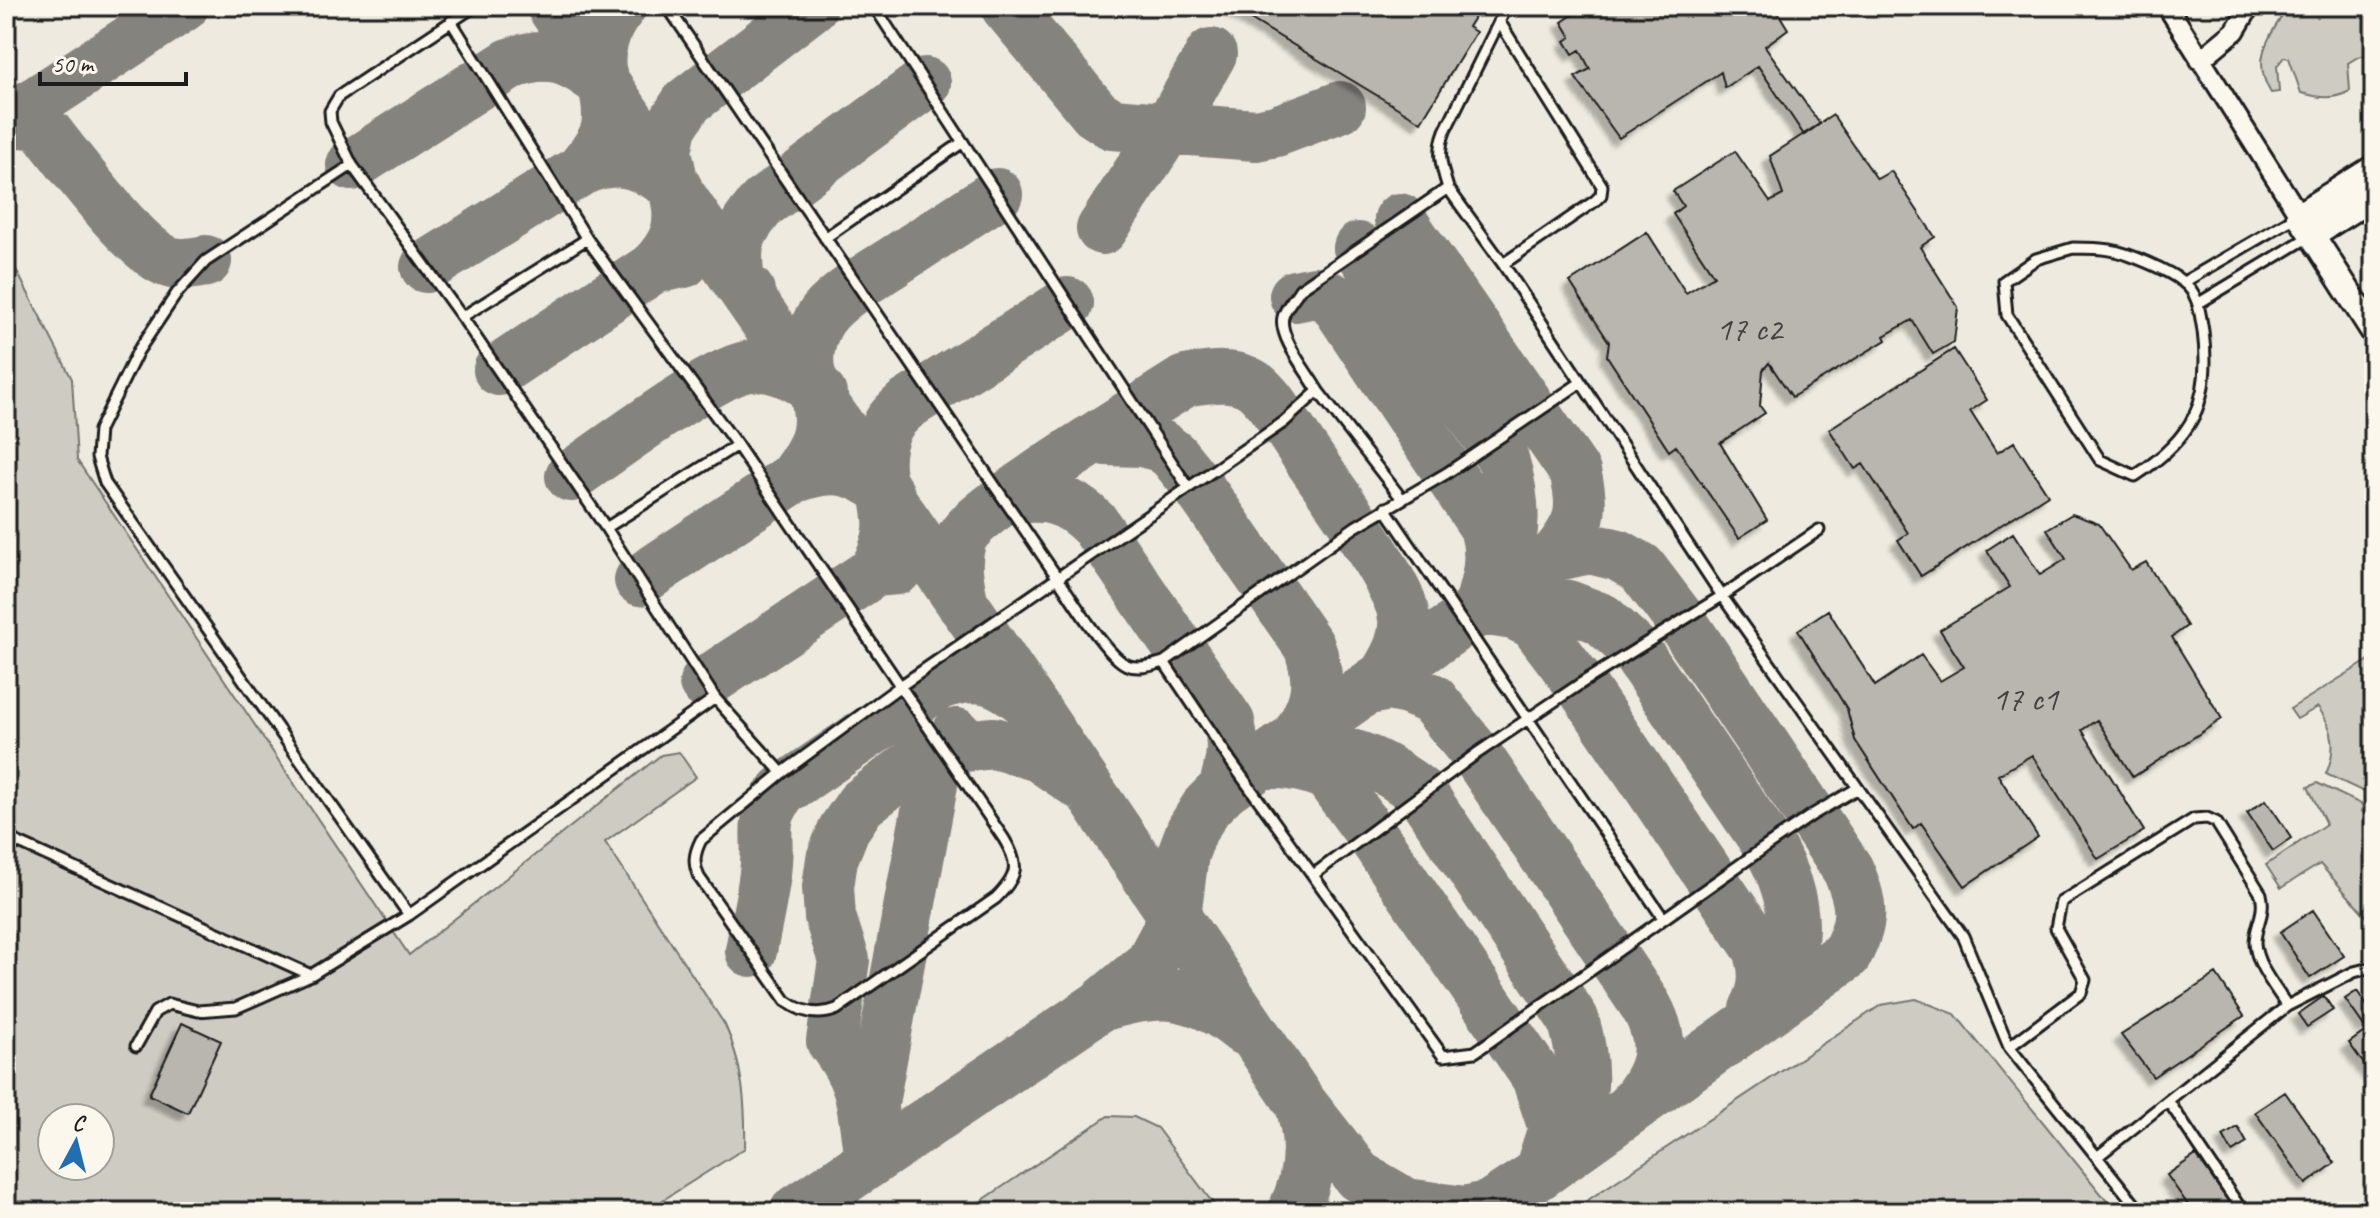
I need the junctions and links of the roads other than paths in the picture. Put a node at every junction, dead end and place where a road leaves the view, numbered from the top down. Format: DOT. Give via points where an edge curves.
graph roads {
  1 [pos="475,6"];
  2 [pos="667,6"];
  3 [pos="874,6"];
  4 [pos="1507,6"];
  5 [pos="2167,6"];
  6 [pos="2250,6"];
  7 [pos="451,21"];
  8 [pos="1499,21"];
  9 [pos="2200,60"];
  10 [pos="963,142"];
  11 [pos="352,165"];
  12 [pos="2374,168"];
  13 [pos="1448,188"];
  14 [pos="2374,196"];
  15 [pos="2306,225"];
  16 [pos="825,238"];
  17 [pos="587,239"];
  18 [pos="1503,264"];
  19 [pos="2184,282"];
  20 [pos="2199,303"];
  21 [pos="462,317"];
  22 [pos="2374,332"];
  23 [pos="1580,383"];
  24 [pos="1318,391"];
  25 [pos="737,445"];
  26 [pos="1188,487"];
  27 [pos="1402,499"];
  28 [pos="1385,508"];
  29 [pos="606,528"];
  30 [pos="1819,530"];
  31 [pos="1057,577"];
  32 [pos="1722,596"];
  33 [pos="1164,662"];
  34 [pos="899,687"];
  35 [pos="715,698"];
  36 [pos="1528,720"];
  37 [pos="782,773"];
  38 [pos="1858,788"];
  39 [pos="6,837"];
  40 [pos="1313,875"];
  41 [pos="409,915"];
  42 [pos="1663,918"];
  43 [pos="2374,967"];
  44 [pos="311,975"];
  45 [pos="2287,1006"];
  46 [pos="136,1046"];
  47 [pos="2009,1047"];
  48 [pos="2169,1102"];
  49 [pos="2097,1157"];
  50 [pos="2141,1212"];
  51 [pos="2243,1212"];
  1 -- 7 [label="lane"];
  2 -- 16 [label="lane"];
  3 -- 10 [label="lane"];
  4 -- 8 [label="lane"];
  5 -- 9 [label="street"];
  6 -- 9 [label="street" via="2235,31"];
  7 -- 11 [label="lane" via="333,103 331,122"];
  7 -- 17 [label="lane"];
  8 -- 13 [label="lane" via="1439,148"];
  8 -- 18 [label="lane" via="1602,186 1595,201"];
  9 -- 15 [label="street"];
  10 -- 16 [label="lane"];
  10 -- 26 [label="lane"];
  11 -- 21 [label="lane"];
  11 -- 41 [label="lane" via="206,261 177,293 138,351 99,430 97,457 105,483"];
  12 -- 15 [label="street"];
  13 -- 18 [label="lane"];
  13 -- 24 [label="lane" via="1300,289 1288,306 1282,320 1285,335"];
  14 -- 15 [label="street"];
  15 -- 19 [label="lane"];
  15 -- 20 [label="lane"];
  15 -- 22 [label="street"];
  16 -- 31 [label="lane"];
  17 -- 21 [label="lane"];
  17 -- 25 [label="lane"];
  18 -- 23 [label="lane"];
  19 -- 20 [label="lane"];
  19 -- 20 [label="lane" via="2111,250 2073,248 2036,259 2004,281 2007,315 2100,460 2135,476 2162,459 2187,430 2203,395 2206,357"];
  21 -- 29 [label="lane"];
  23 -- 27 [label="lane"];
  23 -- 32 [label="lane"];
  24 -- 26 [label="lane" via="1284,422"];
  24 -- 27 [label="lane"];
  25 -- 29 [label="lane"];
  25 -- 34 [label="lane"];
  26 -- 31 [label="lane"];
  27 -- 28 [label="lane"];
  28 -- 33 [label="lane"];
  28 -- 36 [label="lane"];
  29 -- 35 [label="lane"];
  30 -- 32 [label="lane"];
  31 -- 33 [label="lane" via="1115,657 1129,667"];
  31 -- 34 [label="lane"];
  32 -- 36 [label="lane"];
  32 -- 38 [label="lane"];
  33 -- 40 [label="lane"];
  34 -- 37 [label="lane"];
  34 -- 37 [label="lane" via="1014,856 1014,871 996,898 832,1012 800,1011 786,1001 694,865 701,840"];
  35 -- 37 [label="lane"];
  35 -- 41 [label="lane"];
  36 -- 40 [label="lane"];
  36 -- 42 [label="lane"];
  38 -- 42 [label="lane"];
  38 -- 47 [label="lane" via="1963,936"];
  39 -- 44 [label="lane"];
  40 -- 42 [label="lane" via="1443,1056 1475,1052"];
  41 -- 44 [label="lane"];
  43 -- 45 [label="lane"];
  44 -- 46 [label="lane" via="236,1008 198,1011 169,1004 155,1012"];
  45 -- 47 [label="lane" via="2258,957 2261,894 2216,822 2194,819 2061,902 2056,928 2084,987"];
  45 -- 48 [label="lane"];
  47 -- 49 [label="lane"];
  48 -- 49 [label="lane"];
  48 -- 51 [label="lane"];
  49 -- 50 [label="lane"];
}
